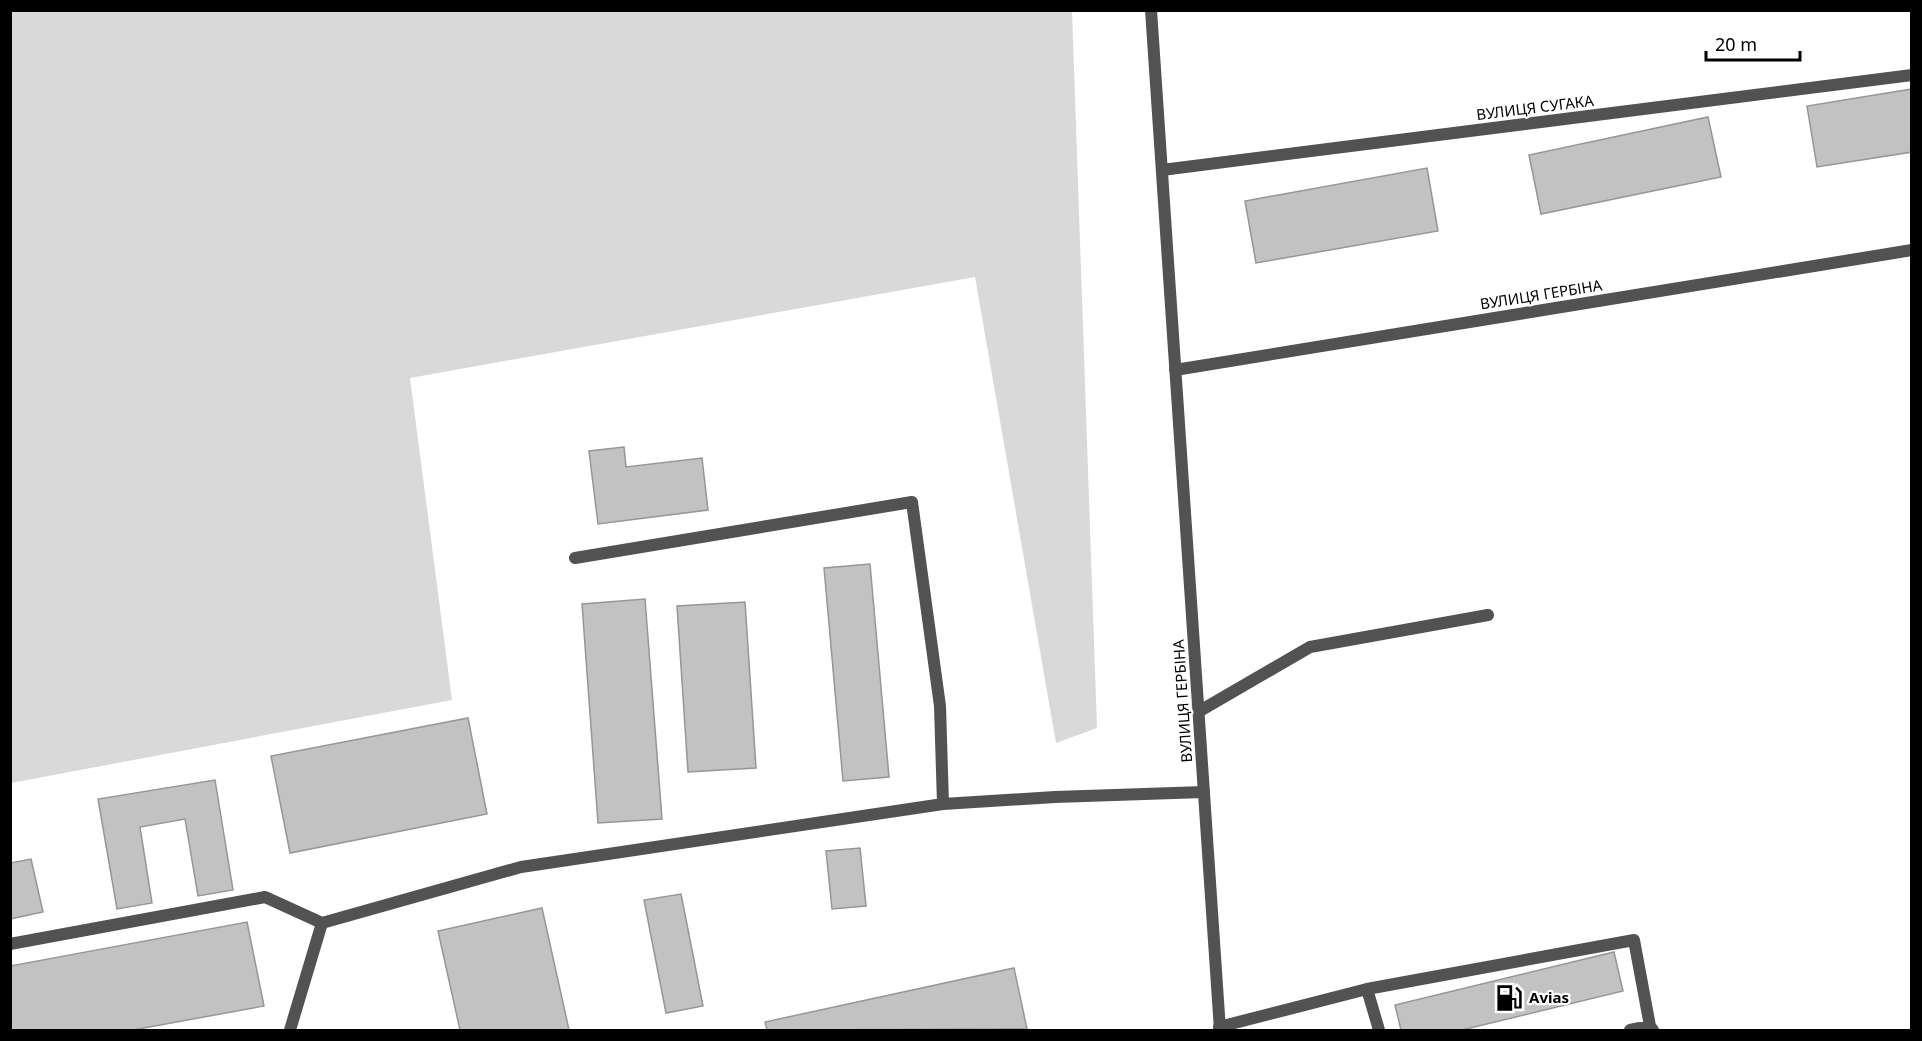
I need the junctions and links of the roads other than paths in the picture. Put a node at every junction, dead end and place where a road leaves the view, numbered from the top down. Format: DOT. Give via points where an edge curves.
graph roads {
  1 [pos="1151,10"];
  2 [pos="1911,75"];
  3 [pos="1162,170"];
  4 [pos="1911,250"];
  5 [pos="1175,370"];
  6 [pos="575,558"];
  7 [pos="1488,615"];
  8 [pos="1198,712"];
  9 [pos="1204,792"];
  10 [pos="943,804"];
  11 [pos="322,923"];
  12 [pos="10,944"];
  13 [pos="1367,989"];
  14 [pos="1652,1028"];
  15 [pos="1220,1029"];
  16 [pos="291,1030"];
  17 [pos="1379,1030"];
  18 [pos="1630,1030"];
  1 -- 3 [label="street, ВУЛИЦЯ ГЕРБІНА"];
  2 -- 3 [label="street, ВУЛИЦЯ СУГАКА"];
  3 -- 5 [label="street, ВУЛИЦЯ ГЕРБІНА"];
  4 -- 5 [label="street, ВУЛИЦЯ ГЕРБІНА"];
  5 -- 8 [label="street, ВУЛИЦЯ ГЕРБІНА"];
  6 -- 10 [label="street" via="912,502 940,706"];
  7 -- 8 [label="street" via="1310,647"];
  8 -- 9 [label="street, ВУЛИЦЯ ГЕРБІНА"];
  9 -- 10 [label="street"];
  9 -- 15 [label="street, ВУЛИЦЯ ГЕРБІНА"];
  10 -- 11 [label="street" via="521,867"];
  11 -- 12 [label="street" via="265,897"];
  11 -- 16 [label="street"];
  13 -- 14 [label="street" via="1634,940"];
  13 -- 15 [label="street"];
  13 -- 17 [label="street"];
  14 -- 18 [label="street"];
}
